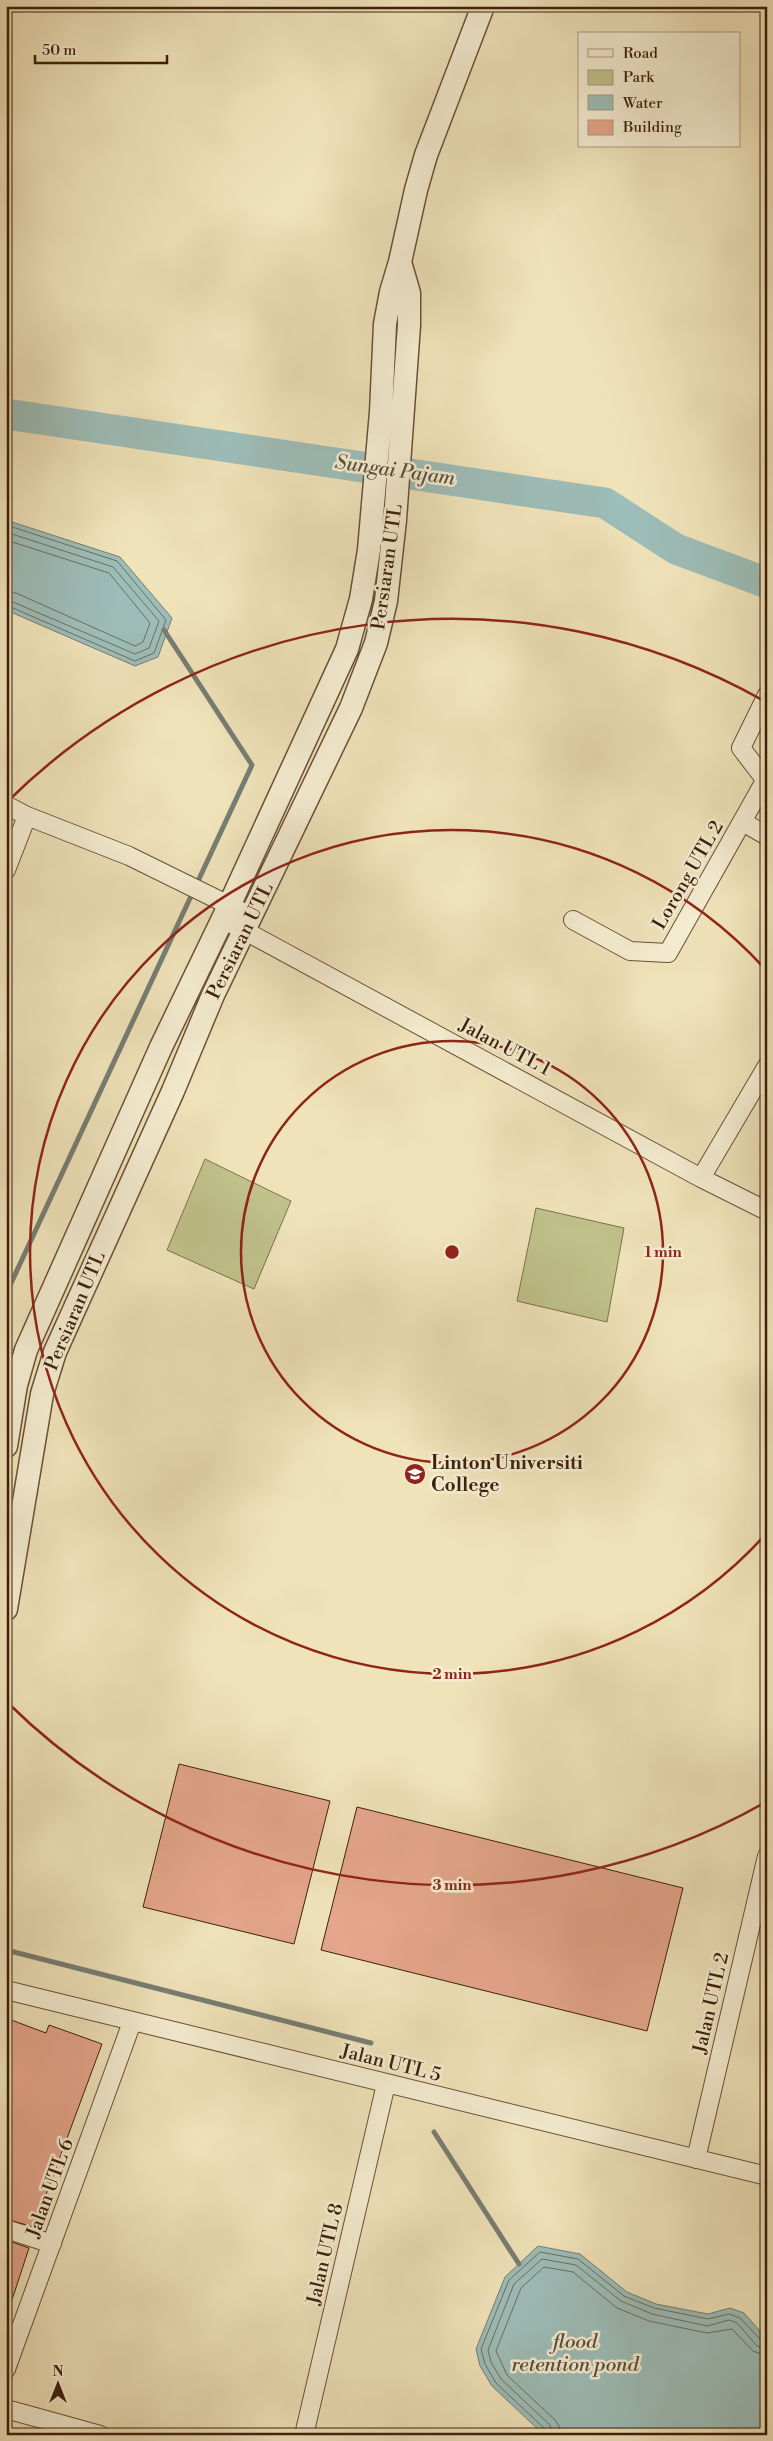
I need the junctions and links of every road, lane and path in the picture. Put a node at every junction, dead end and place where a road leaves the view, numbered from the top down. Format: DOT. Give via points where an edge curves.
graph roads {
  1 [pos="483,6"];
  2 [pos="400,262"];
  3 [pos="767,694"];
  4 [pos="766,782"];
  5 [pos="6,805"];
  6 [pos="27,816"];
  7 [pos="743,822"];
  8 [pos="767,836"];
  9 [pos="6,870"];
  10 [pos="221,908"];
  11 [pos="572,920"];
  12 [pos="247,924"];
  13 [pos="767,1066"];
  14 [pos="701,1178"];
  15 [pos="767,1211"];
  16 [pos="6,1446"];
  17 [pos="6,1609"];
  18 [pos="767,1856"];
  19 [pos="6,1990"];
  20 [pos="132,2022"];
  21 [pos="386,2084"];
  22 [pos="696,2159"];
  23 [pos="767,2176"];
  24 [pos="6,2229"];
  25 [pos="52,2244"];
  26 [pos="6,2369"];
  27 [pos="6,2409"];
  28 [pos="100,2435"];
  29 [pos="304,2435"];
  1 -- 2 [label="street, Persiaran UTL" via="426,155"];
  2 -- 10 [label="street, Persiaran UTL" via="385,324 372,516 361,598 347,649"];
  2 -- 12 [label="street, Persiaran UTL" via="409,293 409,325 386,601 376,644 347,717"];
  3 -- 4 [label="street" via="741,748"];
  4 -- 7 [label="street, Lorong UTL 2"];
  5 -- 6 [label="street, Jalan UTL 1"];
  6 -- 9 [label="street"];
  6 -- 10 [label="street, Jalan UTL 1" via="129,856 178,880"];
  7 -- 8 [label="street"];
  7 -- 11 [label="street, Lorong UTL 2" via="668,953 630,951"];
  10 -- 12 [label="street, Jalan UTL 1"];
  10 -- 16 [label="street, Persiaran UTL" via="26,1350 16,1385"];
  12 -- 14 [label="street, Jalan UTL 1"];
  12 -- 17 [label="street, Persiaran UTL" via="49,1370"];
  13 -- 14 [label="street"];
  14 -- 15 [label="street, Jalan UTL 1"];
  18 -- 22 [label="street, Jalan UTL 2"];
  19 -- 20 [label="street, Jalan UTL 5"];
  20 -- 21 [label="street, Jalan UTL 5"];
  20 -- 25 [label="street, Jalan UTL 6"];
  21 -- 22 [label="street, Jalan UTL 5"];
  21 -- 29 [label="street, Jalan UTL 8"];
  22 -- 23 [label="street, Jalan UTL 5"];
  24 -- 25 [label="street"];
  25 -- 26 [label="street, Jalan UTL 6"];
  27 -- 28 [label="street"];
}
